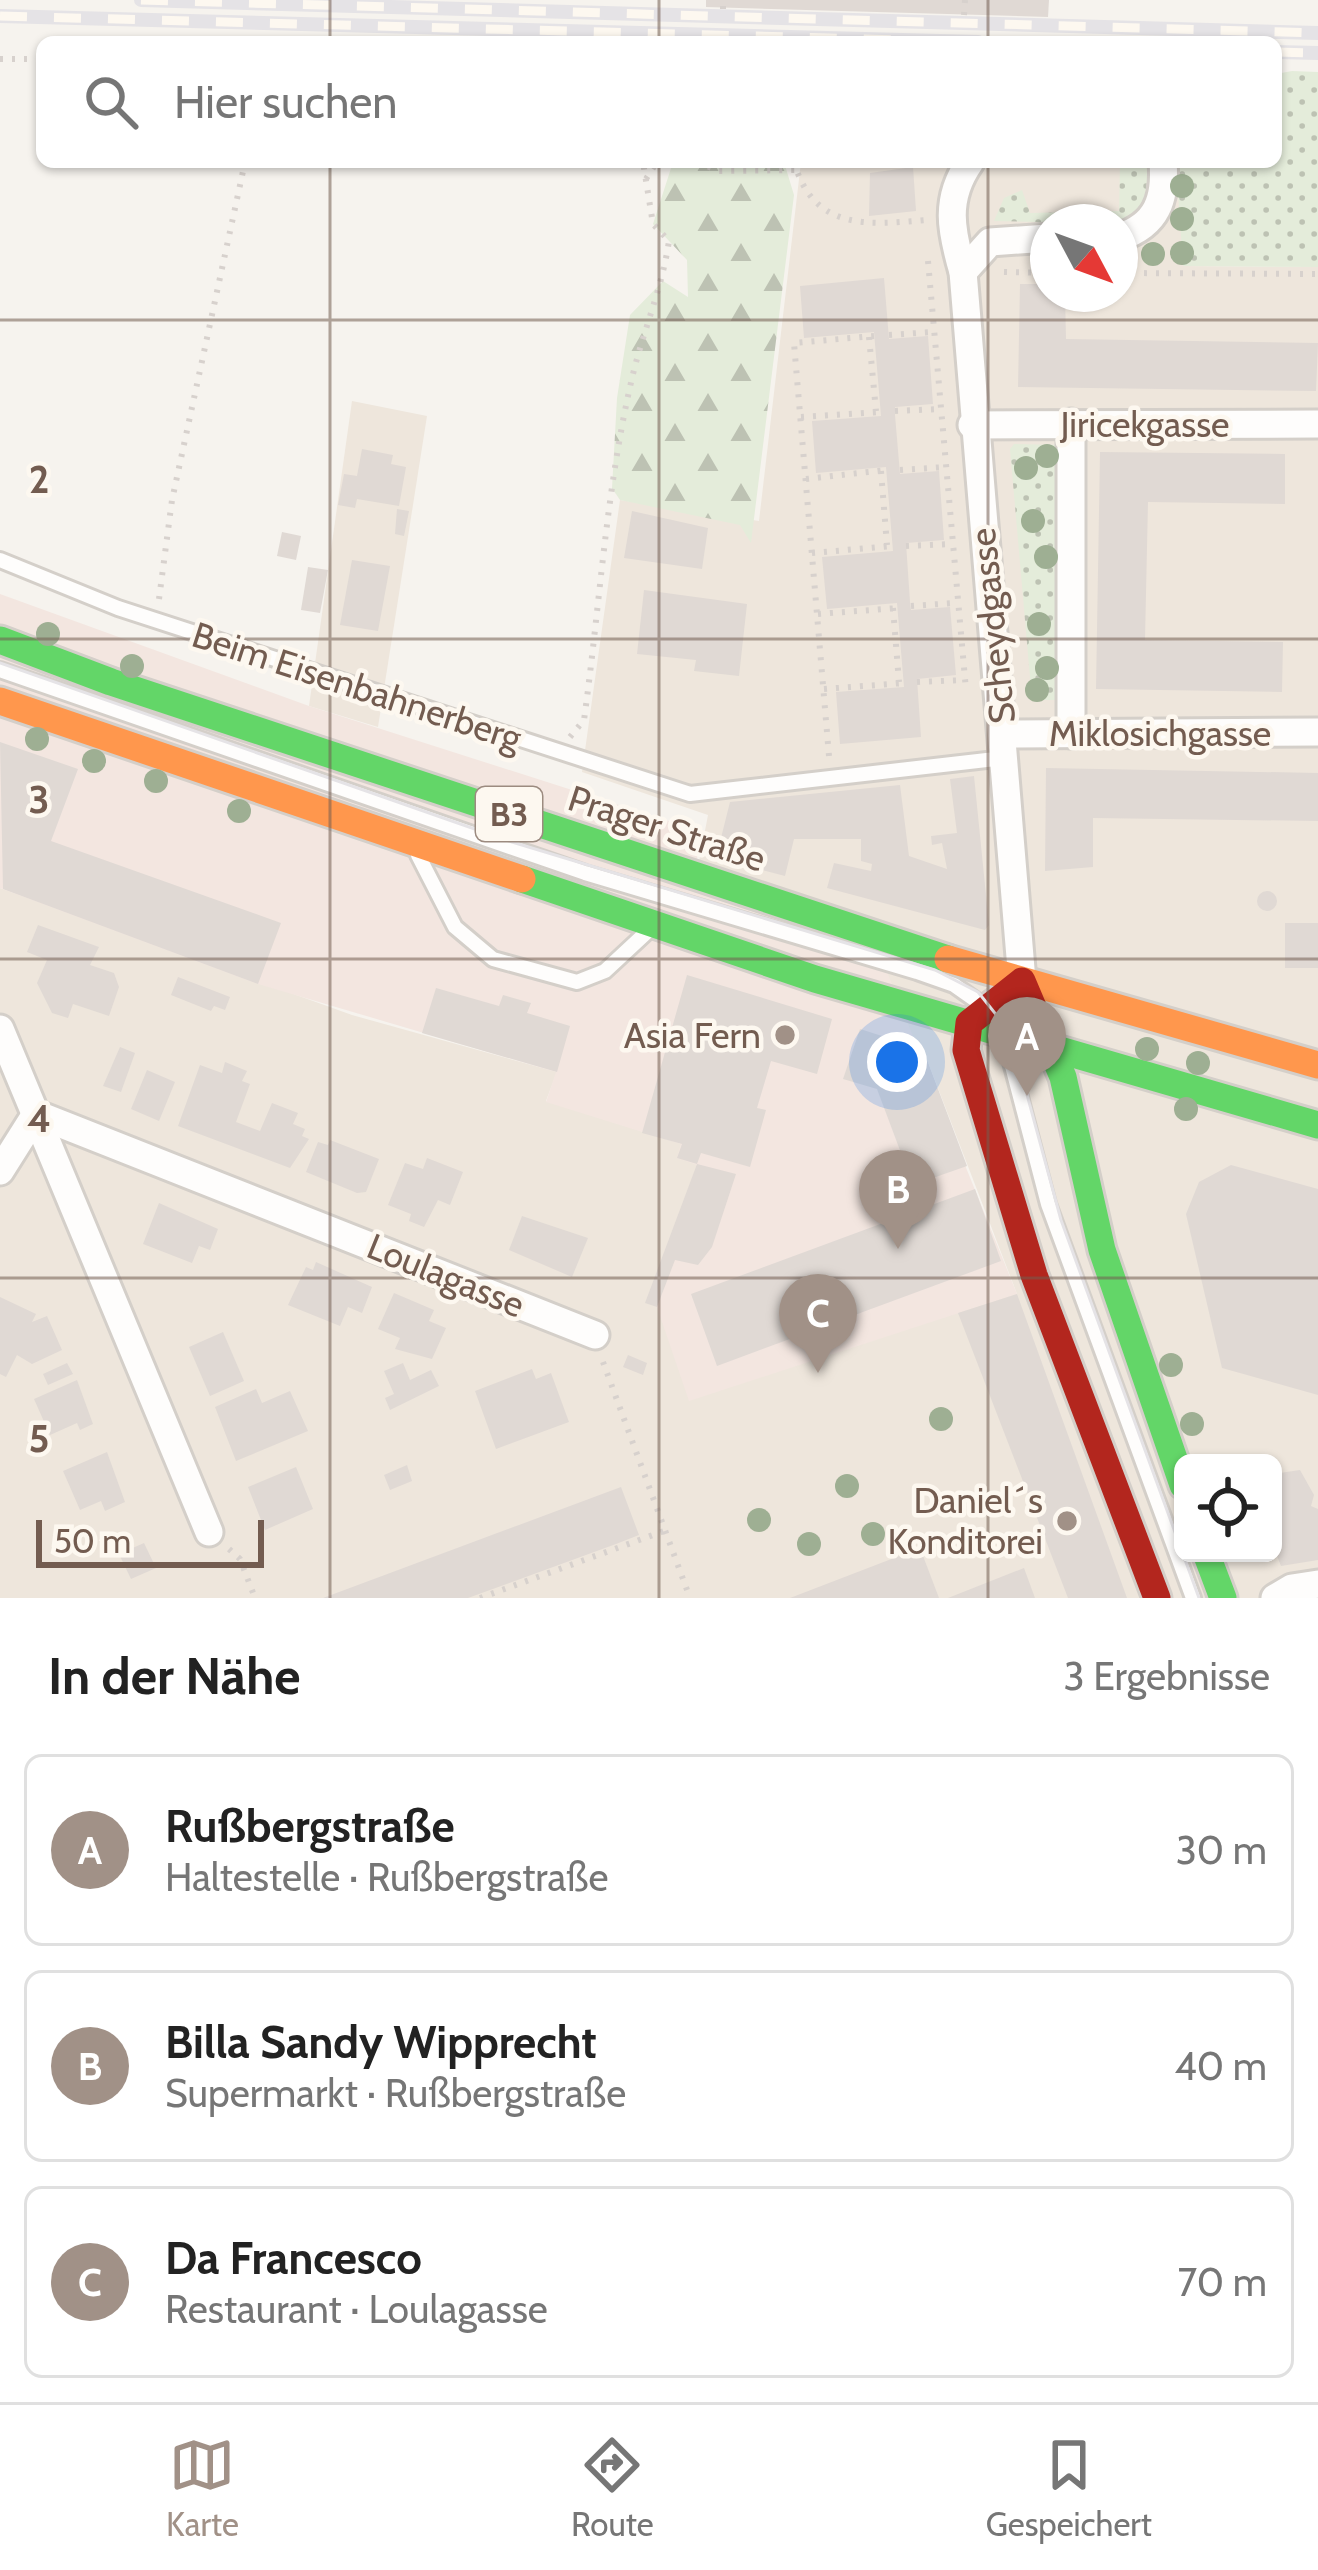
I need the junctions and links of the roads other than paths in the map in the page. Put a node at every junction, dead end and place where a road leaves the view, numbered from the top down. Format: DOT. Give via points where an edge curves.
graph roads {
  1 [pos="967,168"];
  2 [pos="1162,168"];
  3 [pos="1138,229"];
  4 [pos="1030,239"];
  5 [pos="963,272"];
  6 [pos="1071,423"];
  7 [pos="972,424"];
  8 [pos="1318,424"];
  9 [pos="0,560"];
  10 [pos="0,640"];
  11 [pos="0,670"];
  12 [pos="0,701"];
  13 [pos="1318,732"];
  14 [pos="1071,734"];
  15 [pos="1004,746"];
  16 [pos="414,844"];
  17 [pos="655,925"];
  18 [pos="1022,981"];
  19 [pos="985,1020"];
  20 [pos="0,1029"];
  21 [pos="1050,1045"];
  22 [pos="1318,1065"];
  23 [pos="36,1114"];
  24 [pos="1318,1125"];
  25 [pos="0,1171"];
  26 [pos="595,1335"];
  27 [pos="1174,1459"];
  28 [pos="209,1532"];
  29 [pos="1209,1562"];
  30 [pos="1318,1584"];
  31 [pos="1156,1598"];
  32 [pos="1192,1598"];
  33 [pos="1223,1598"];
  34 [pos="1275,1598"];
  1 -- 5 [label="street, Scheydgasse" via="950,209"];
  2 -- 3 [label="street" via="1159,207"];
  4 -- 5 [label="street" via="990,242"];
  5 -- 7 [label="street, Scheydgasse"];
  6 -- 7 [label="street, Jiricekgasse"];
  6 -- 8 [label="street, Jiricekgasse"];
  6 -- 14 [label="street, Scheydgasse"];
  7 -- 15 [label="street, Scheydgasse"];
  9 -- 15 [label="lane, Beim Eisenbahnerberg" via="151,619 689,794"];
  10 -- 18 [label="main road, Prager Straße / B3"];
  11 -- 19 [label="lane" via="522,852 954,985"];
  12 -- 16 [label="main road, B3"];
  13 -- 14 [label="street, Miklosichgasse"];
  14 -- 15 [label="street, Miklosichgasse"];
  15 -- 18 [label="street, Scheydgasse"];
  16 -- 17 [label="main road, B3"];
  16 -- 17 [label="lane" via="454,927 494,959 577,982"];
  17 -- 19 [label="main road, B3"];
  18 -- 19 [label="main road"];
  18 -- 21 [label="main road"];
  18 -- 22 [label="main road, Prager Straße / B3"];
  19 -- 21 [label="main road, B3"];
  19 -- 31 [label="main road" via="966,1050 1016,1220"];
  19 -- 32 [label="lane"];
  20 -- 23 [label="street"];
  21 -- 24 [label="main road, B3"];
  21 -- 27 [label="main road" via="1102,1250"];
  23 -- 25 [label="street"];
  23 -- 26 [label="street, Loulagasse"];
  23 -- 28 [label="street"];
  29 -- 33 [label="main road"];
  30 -- 34 [label="street"];
}
